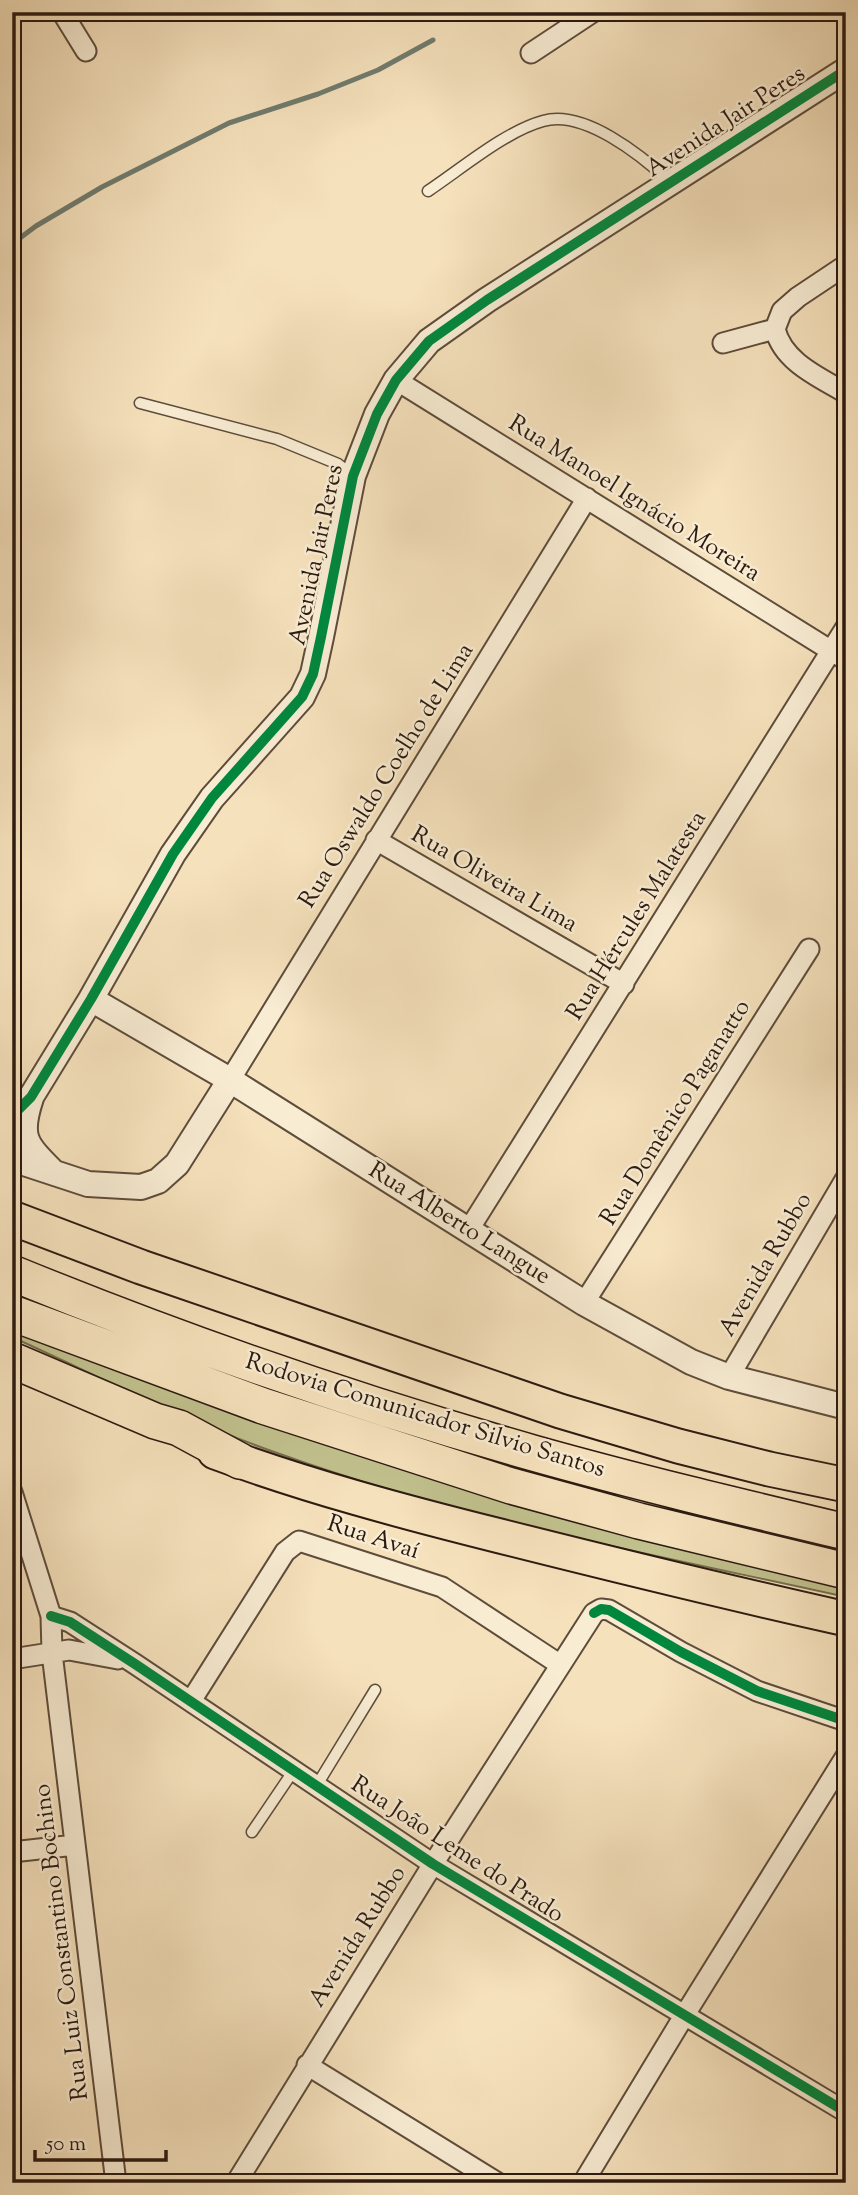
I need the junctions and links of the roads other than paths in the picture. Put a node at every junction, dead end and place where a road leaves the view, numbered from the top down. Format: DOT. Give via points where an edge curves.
graph roads {
  1 [pos="62,12"];
  2 [pos="593,12"];
  3 [pos="86,51"];
  4 [pos="531,52"];
  5 [pos="846,70"];
  6 [pos="670,183"];
  7 [pos="428,191"];
  8 [pos="846,265"];
  9 [pos="775,329"];
  10 [pos="723,344"];
  11 [pos="396,380"];
  12 [pos="846,393"];
  13 [pos="140,403"];
  14 [pos="353,476"];
  15 [pos="587,498"];
  16 [pos="846,627"];
  17 [pos="839,655"];
  18 [pos="376,840"];
  19 [pos="809,949"];
  20 [pos="624,984"];
  21 [pos="91,999"];
  22 [pos="230,1080"];
  23 [pos="31,1097"];
  24 [pos="12,1116"];
  25 [pos="12,1159"];
  26 [pos="55,1174"];
  27 [pos="846,1178"];
  28 [pos="12,1218"];
  29 [pos="468,1231"];
  30 [pos="12,1273"];
  31 [pos="584,1303"];
  32 [pos="12,1313"];
  33 [pos="12,1360"];
  34 [pos="12,1377"];
  35 [pos="729,1377"];
  36 [pos="846,1407"];
  37 [pos="240,1461"];
  38 [pos="846,1485"];
  39 [pos="12,1492"];
  40 [pos="846,1532"];
  41 [pos="846,1571"];
  42 [pos="51,1616"];
  43 [pos="846,1619"];
  44 [pos="52,1653"];
  45 [pos="12,1659"];
  46 [pos="135,1664"];
  47 [pos="559,1664"];
  48 [pos="375,1690"];
  49 [pos="191,1701"];
  50 [pos="846,1721"];
  51 [pos="846,1756"];
  52 [pos="294,1770"];
  53 [pos="317,1785"];
  54 [pos="252,1832"];
  55 [pos="75,1845"];
  56 [pos="12,1852"];
  57 [pos="433,1864"];
  58 [pos="684,2016"];
  59 [pos="307,2064"];
  60 [pos="846,2112"];
  61 [pos="116,2183"];
  62 [pos="236,2183"];
  63 [pos="498,2183"];
  64 [pos="583,2183"];
  1 -- 3 [label="street"];
  2 -- 4 [label="street"];
  5 -- 6 [label="street, Avenida Jair Peres"];
  6 -- 7 [label="lane" via="622,143 577,121 545,120 507,138"];
  6 -- 11 [label="street, Avenida Jair Peres" via="429,341"];
  8 -- 9 [label="street" via="782,311"];
  9 -- 10 [label="street"];
  9 -- 12 [label="street" via="786,354"];
  11 -- 14 [label="street, Avenida Jair Peres"];
  11 -- 15 [label="street, Rua Manoel Ignácio Moreira"];
  13 -- 14 [label="lane" via="277,439 338,464"];
  14 -- 21 [label="street, Avenida Jair Peres" via="313,674 302,697 196,820"];
  15 -- 17 [label="street, Rua Manoel Ignácio Moreira"];
  15 -- 18 [label="street, Rua Oswaldo Coelho de Lima"];
  16 -- 17 [label="street, Rua Hércules Malatesta"];
  17 -- 20 [label="street, Rua Hércules Malatesta"];
  18 -- 20 [label="street, Rua Oliveira Lima"];
  18 -- 22 [label="street, Rua Oswaldo Coelho de Lima"];
  19 -- 31 [label="street, Rua Domênico Paganatto"];
  20 -- 29 [label="street, Rua Hércules Malatesta"];
  21 -- 22 [label="street, Rua Alberto Langue"];
  21 -- 23 [label="street, Avenida Jair Peres"];
  22 -- 26 [label="street" via="177,1164 158,1181 141,1187 115,1187"];
  22 -- 29 [label="street, Rua Alberto Langue"];
  23 -- 24 [label="street, Avenida Jair Peres"];
  23 -- 26 [label="street, Avenida Jair Peres" via="23,1121 25,1135 35,1154"];
  25 -- 26 [label="street"];
  27 -- 35 [label="street, Avenida Rubbo"];
  28 -- 38 [label="highway" via="560,1411 717,1456"];
  29 -- 31 [label="street, Rua Alberto Langue"];
  30 -- 40 [label="highway, Rodovia Comunicador Silvio Santos" via="292,1377 531,1452"];
  31 -- 35 [label="street, Rua Alberto Langue" via="691,1362"];
  32 -- 41 [label="highway, Rodovia Comunicador Silvio Santos" via="262,1406 511,1486"];
  33 -- 37 [label="highway" via="179,1428"];
  34 -- 37 [label="highway"];
  35 -- 36 [label="street, Rua Alberto Langue"];
  37 -- 43 [label="highway" via="438,1520"];
  39 -- 42 [label="street, Rua Luiz Constantino Bochino"];
  42 -- 44 [label="street, Rua Luiz Constantino Bochino"];
  42 -- 46 [label="street, Rua João Leme do Prado" via="70,1622"];
  44 -- 45 [label="street, Rua João Leme do Prado"];
  44 -- 46 [label="street, Rua João Leme do Prado" via="94,1653"];
  44 -- 55 [label="street, Rua Luiz Constantino Bochino"];
  46 -- 49 [label="street, Rua João Leme do Prado"];
  47 -- 49 [label="street, Rua Avaí" via="442,1587 299,1541 285,1552"];
  47 -- 50 [label="street, Avenida Rubbo" via="593,1613 609,1610 757,1691"];
  47 -- 57 [label="street, Avenida Rubbo"];
  48 -- 53 [label="lane"];
  49 -- 52 [label="street, Rua João Leme do Prado"];
  51 -- 58 [label="street"];
  52 -- 53 [label="street, Rua João Leme do Prado"];
  52 -- 54 [label="lane"];
  53 -- 57 [label="street, Rua João Leme do Prado"];
  55 -- 56 [label="street"];
  55 -- 61 [label="street, Rua Luiz Constantino Bochino"];
  57 -- 58 [label="street, Rua João Leme do Prado"];
  57 -- 59 [label="street, Avenida Rubbo"];
  58 -- 60 [label="street, Rua João Leme do Prado"];
  58 -- 64 [label="street"];
  59 -- 62 [label="street, Avenida Rubbo"];
  59 -- 63 [label="street"];
}
